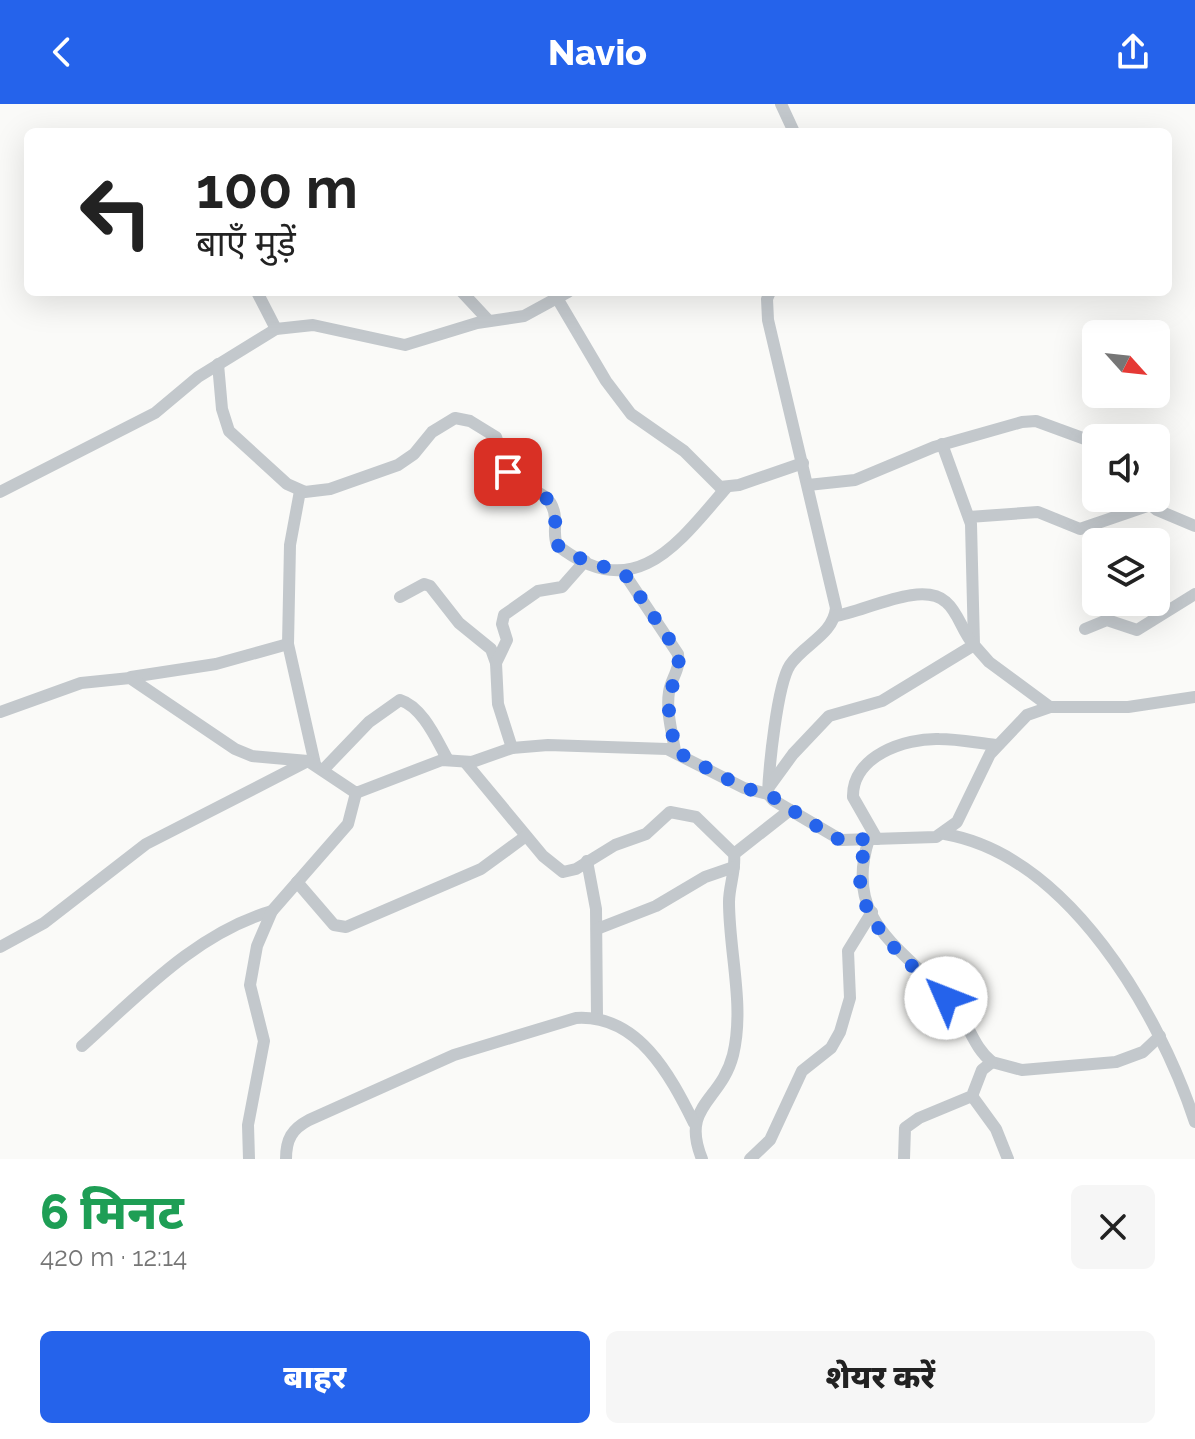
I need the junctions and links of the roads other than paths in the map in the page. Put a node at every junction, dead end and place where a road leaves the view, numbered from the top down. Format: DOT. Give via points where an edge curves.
graph roads {
  1 [pos="781,104"];
  2 [pos="792,128"];
  3 [pos="259,296"];
  4 [pos="466,296"];
  5 [pos="560,296"];
  6 [pos="563,296"];
  7 [pos="765,296"];
  8 [pos="489,321"];
  9 [pos="276,329"];
  10 [pos="218,364"];
  11 [pos="1082,438"];
  12 [pos="942,444"];
  13 [pos="803,463"];
  14 [pos="808,485"];
  15 [pos="726,488"];
  16 [pos="300,491"];
  17 [pos="0,492"];
  18 [pos="1120,512"];
  19 [pos="1168,512"];
  20 [pos="969,517"];
  21 [pos="1195,526"];
  22 [pos="585,561"];
  23 [pos="624,573"];
  24 [pos="1195,594"];
  25 [pos="400,597"];
  26 [pos="835,616"];
  27 [pos="1085,629"];
  28 [pos="288,644"];
  29 [pos="974,645"];
  30 [pos="496,663"];
  31 [pos="130,678"];
  32 [pos="1195,697"];
  33 [pos="1050,707"];
  34 [pos="0,712"];
  35 [pos="996,745"];
  36 [pos="512,748"];
  37 [pos="675,751"];
  38 [pos="448,760"];
  39 [pos="465,762"];
  40 [pos="315,765"];
  41 [pos="768,791"];
  42 [pos="356,793"];
  43 [pos="790,810"];
  44 [pos="945,834"];
  45 [pos="526,836"];
  46 [pos="873,839"];
  47 [pos="734,860"];
  48 [pos="587,861"];
  49 [pos="297,882"];
  50 [pos="272,911"];
  51 [pos="872,912"];
  52 [pos="597,929"];
  53 [pos="0,947"];
  54 [pos="597,1017"];
  55 [pos="1160,1036"];
  56 [pos="82,1046"];
  57 [pos="992,1062"];
  58 [pos="972,1096"];
  59 [pos="1195,1122"];
  60 [pos="694,1123"];
  61 [pos="249,1159"];
  62 [pos="286,1159"];
  63 [pos="702,1159"];
  64 [pos="750,1159"];
  65 [pos="904,1159"];
  66 [pos="1008,1159"];
  1 -- 2 [label="street"];
  3 -- 9 [label="street"];
  4 -- 8 [label="street"];
  5 -- 8 [label="street" via="524,316"];
  6 -- 15 [label="street" via="631,414"];
  7 -- 13 [label="street"];
  8 -- 9 [label="street" via="405,345 313,325"];
  9 -- 10 [label="street"];
  10 -- 16 [label="street" via="229,431"];
  10 -- 17 [label="street" via="155,413"];
  11 -- 12 [label="street" via="1036,421"];
  12 -- 14 [label="street" via="855,480"];
  12 -- 20 [label="street"];
  13 -- 14 [label="street"];
  13 -- 15 [label="street"];
  14 -- 26 [label="street" via="835,596"];
  15 -- 23 [label="street" via="670,547 641,568"];
  16 -- 22 [label="street" via="330,489 398,465 440,426 462,419 496,437 512,484 544,495 554,513 557,545"];
  16 -- 28 [label="street" via="290,545"];
  18 -- 20 [label="street" via="1080,529 1038,512"];
  19 -- 21 [label="street"];
  20 -- 29 [label="street"];
  22 -- 23 [label="street"];
  22 -- 30 [label="street" via="562,587 538,591 504,615 507,640"];
  23 -- 37 [label="street" via="678,654 668,704"];
  24 -- 27 [label="street" via="1137,630 1107,620"];
  25 -- 30 [label="street" via="430,586 459,623 485,641"];
  26 -- 29 [label="street" via="930,595 950,607"];
  26 -- 41 [label="street" via="786,672"];
  28 -- 31 [label="street" via="216,664"];
  28 -- 40 [label="street"];
  29 -- 33 [label="street"];
  29 -- 41 [label="street" via="882,701 829,716"];
  30 -- 36 [label="street" via="498,704"];
  31 -- 34 [label="street" via="81,683"];
  31 -- 40 [label="street" via="235,749"];
  32 -- 33 [label="street" via="1137,707"];
  33 -- 35 [label="street" via="1027,715"];
  35 -- 44 [label="street" via="962,814"];
  35 -- 46 [label="street" via="935,738 875,757 853,789"];
  36 -- 37 [label="street"];
  36 -- 39 [label="street"];
  37 -- 41 [label="street" via="744,788"];
  38 -- 39 [label="street"];
  38 -- 40 [label="street" via="424,721 400,700"];
  38 -- 42 [label="street"];
  39 -- 45 [label="street"];
  40 -- 42 [label="street"];
  40 -- 53 [label="street" via="146,844 33,931"];
  41 -- 43 [label="street"];
  42 -- 49 [label="street" via="348,824"];
  43 -- 46 [label="street" via="841,840"];
  43 -- 47 [label="street"];
  44 -- 46 [label="street"];
  44 -- 55 [label="street" via="987,847 1057,895 1102,945"];
  45 -- 48 [label="street" via="563,872"];
  45 -- 49 [label="street" via="469,875 340,928"];
  46 -- 51 [label="street" via="860,876"];
  47 -- 48 [label="street" via="706,824 678,811 663,816 639,837"];
  47 -- 52 [label="street" via="656,906"];
  47 -- 60 [label="street" via="729,898 735,1045 725,1075"];
  48 -- 52 [label="street"];
  49 -- 50 [label="street"];
  50 -- 56 [label="street" via="231,927 176,963"];
  50 -- 61 [label="street" via="250,978 264,1041 248,1125"];
  51 -- 57 [label="street" via="892,945 959,1013"];
  51 -- 64 [label="street" via="848,951 850,998 840,1032 831,1048 802,1071 770,1140"];
  52 -- 54 [label="street"];
  54 -- 60 [label="street" via="651,1052"];
  54 -- 62 [label="street" via="549,1024 469,1049 309,1120 289,1137"];
  55 -- 57 [label="street" via="1143,1052 1116,1062 1022,1070"];
  55 -- 59 [label="street"];
  57 -- 58 [label="street" via="982,1070"];
  58 -- 65 [label="street" via="910,1123 903,1137"];
  58 -- 66 [label="street" via="996,1129"];
  60 -- 63 [label="street"];
}
